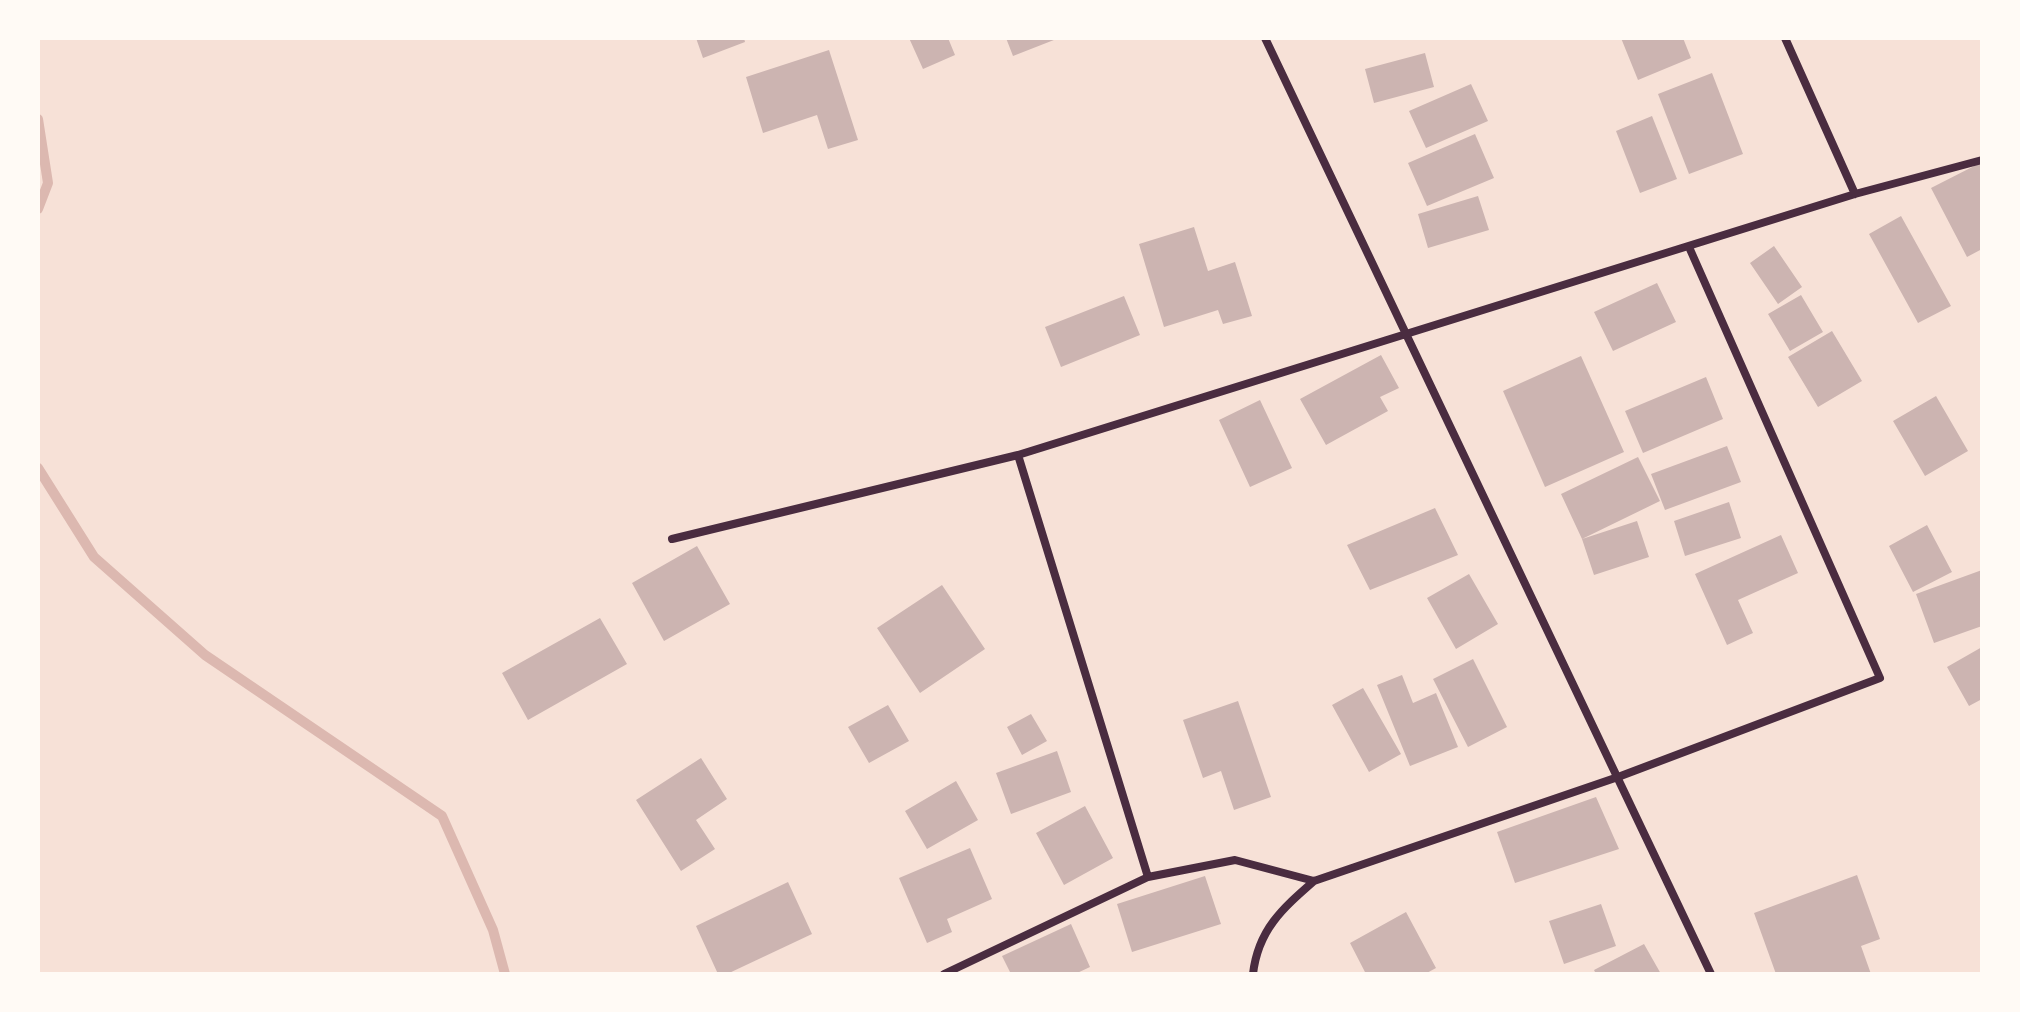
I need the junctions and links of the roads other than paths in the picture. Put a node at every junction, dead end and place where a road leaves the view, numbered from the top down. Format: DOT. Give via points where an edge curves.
graph roads {
  1 [pos="1265,38"];
  2 [pos="1785,38"];
  3 [pos="1982,160"];
  4 [pos="1855,194"];
  5 [pos="1689,247"];
  6 [pos="1405,334"];
  7 [pos="1018,455"];
  8 [pos="672,539"];
  9 [pos="1618,777"];
  10 [pos="1148,877"];
  11 [pos="1314,881"];
  12 [pos="944,974"];
  13 [pos="1253,974"];
  14 [pos="1711,974"];
  1 -- 6 [label="street"];
  2 -- 4 [label="street"];
  3 -- 4 [label="street"];
  4 -- 5 [label="street"];
  5 -- 6 [label="street"];
  5 -- 9 [label="street" via="1880,678"];
  6 -- 7 [label="street"];
  6 -- 9 [label="street"];
  7 -- 8 [label="street"];
  7 -- 10 [label="street"];
  9 -- 11 [label="street"];
  9 -- 14 [label="street"];
  10 -- 11 [label="street" via="1235,860"];
  10 -- 12 [label="street"];
  11 -- 13 [label="street" via="1276,914 1255,952"];
}
